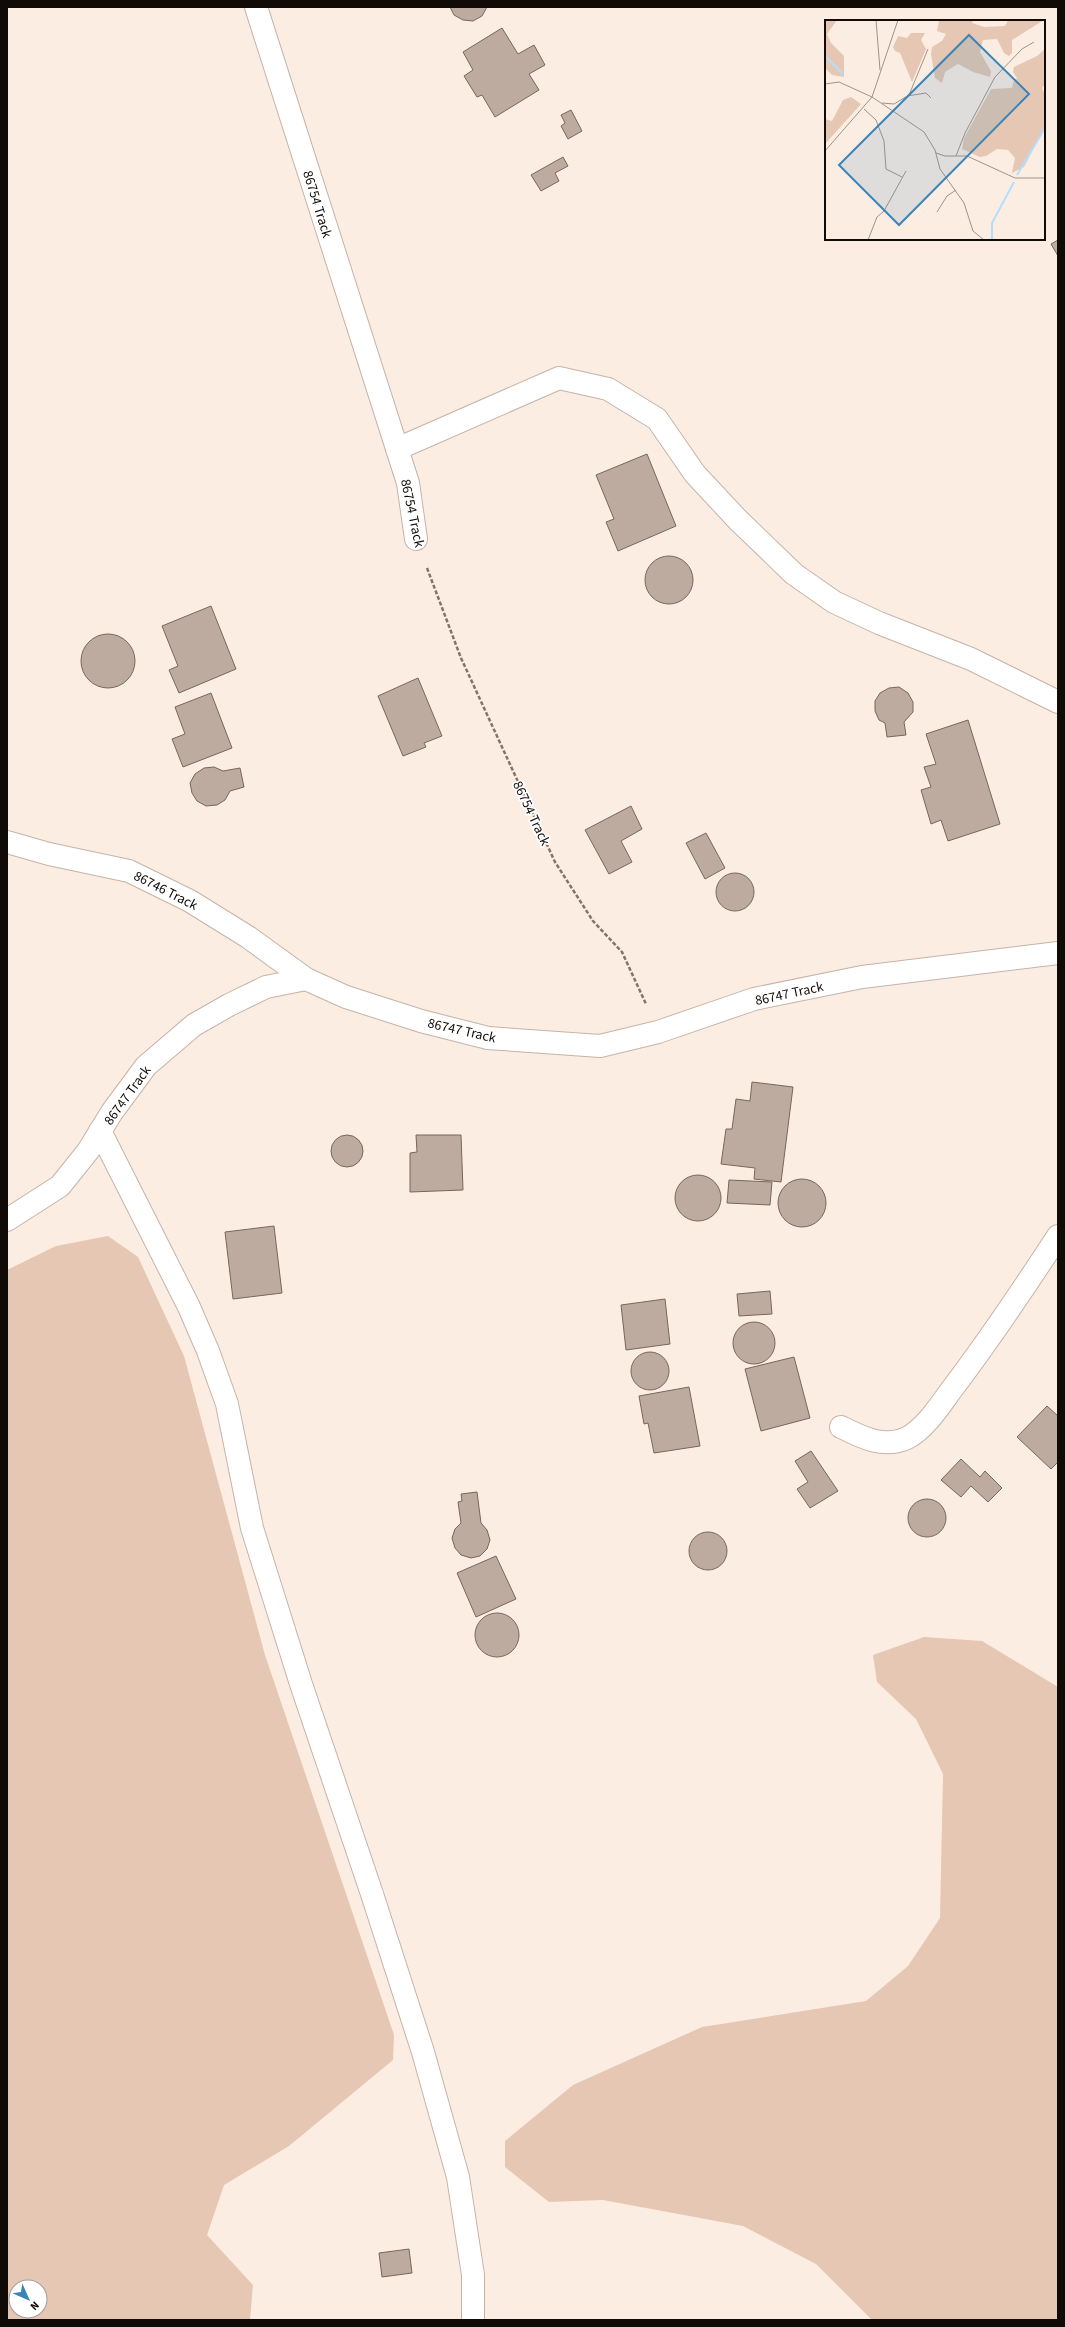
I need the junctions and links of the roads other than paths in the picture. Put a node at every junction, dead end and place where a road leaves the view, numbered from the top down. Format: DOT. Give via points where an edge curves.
graph roads {
  1 [pos="256,7"];
  2 [pos="397,449"];
  3 [pos="416,539"];
  4 [pos="1058,702"];
  5 [pos="7,842"];
  6 [pos="1058,953"];
  7 [pos="306,980"];
  8 [pos="100,1131"];
  9 [pos="7,1220"];
  10 [pos="1058,1236"];
  11 [pos="841,1427"];
  12 [pos="473,2320"];
  1 -- 2 [label="street, 86754 Track"];
  2 -- 3 [label="street, 86754 Track" via="408,483"];
  2 -- 4 [label="street" via="559,378 608,389 657,419 695,474 738,520 794,574 834,602 878,623 971,659"];
  5 -- 7 [label="street, 86746 Track" via="129,871 190,901 248,937"];
  6 -- 7 [label="street, 86747 Track" via="862,977 754,999 658,1032 600,1046 488,1038 354,999"];
  7 -- 8 [label="street, 86747 Track" via="266,987 194,1025 146,1066"];
  8 -- 9 [label="street, 86747 Track" via="88,1151 60,1186"];
  8 -- 12 [label="street" via="189,1307 227,1404 252,1528 265,1572 406,1999 458,2177 473,2275"];
  10 -- 11 [label="street" via="1010,1308 931,1417 907,1438 884,1442 869,1440"];
}
